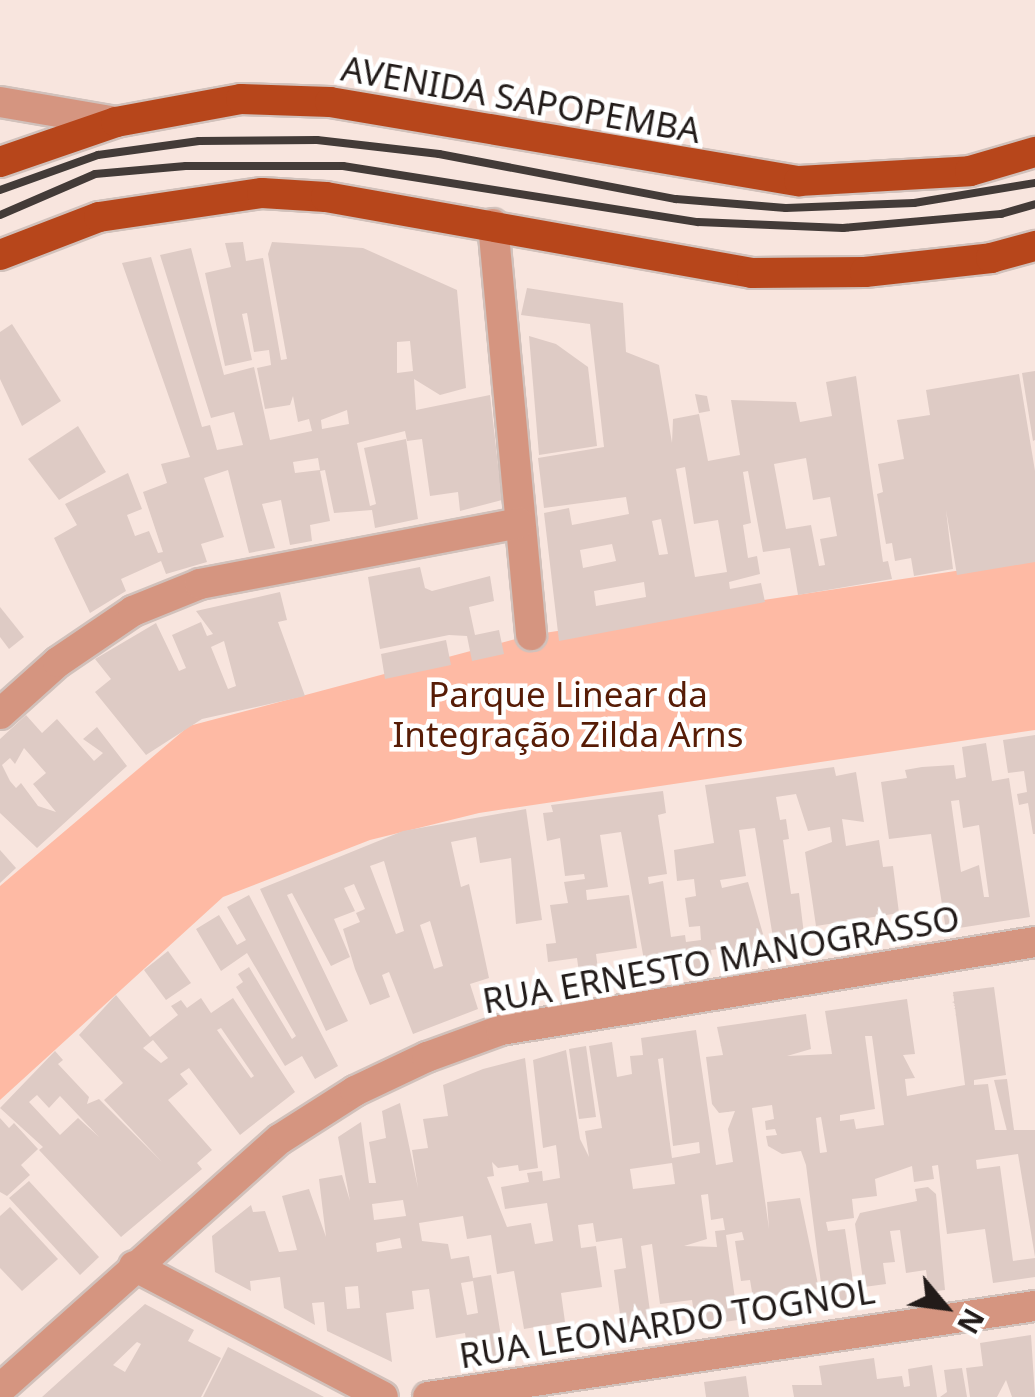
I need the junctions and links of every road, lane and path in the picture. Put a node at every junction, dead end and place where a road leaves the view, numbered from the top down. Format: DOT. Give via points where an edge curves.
graph roads {
  1 [pos="0,102"];
  2 [pos="116,122"];
  3 [pos="1035,152"];
  4 [pos="0,162"];
  5 [pos="494,224"];
  6 [pos="1035,246"];
  7 [pos="0,255"];
  8 [pos="519,524"];
  9 [pos="532,634"];
  10 [pos="0,714"];
  11 [pos="1035,942"];
  12 [pos="134,1266"];
  13 [pos="1035,1306"];
  14 [pos="0,1389"];
  15 [pos="383,1397"];
  16 [pos="428,1397"];
  1 -- 2 [label="street"];
  2 -- 3 [label="main road, AVENIDA SAPOPEMBA" via="242,99 330,102 799,181 970,171"];
  2 -- 4 [label="main road, AVENIDA SAPOPEMBA"];
  5 -- 6 [label="main road" via="752,272 865,272 990,258"];
  5 -- 7 [label="main road" via="262,193 99,218"];
  5 -- 8 [label="street"];
  8 -- 9 [label="street"];
  8 -- 10 [label="street" via="200,584 134,612 58,662"];
  11 -- 12 [label="street, RUA ERNESTO MANOGRASSO" via="501,1030 340,1100 280,1139"];
  12 -- 14 [label="street, RUA ERNESTO MANOGRASSO"];
  12 -- 15 [label="street"];
  13 -- 16 [label="street, RUA LEONARDO TOGNOL"];
}
